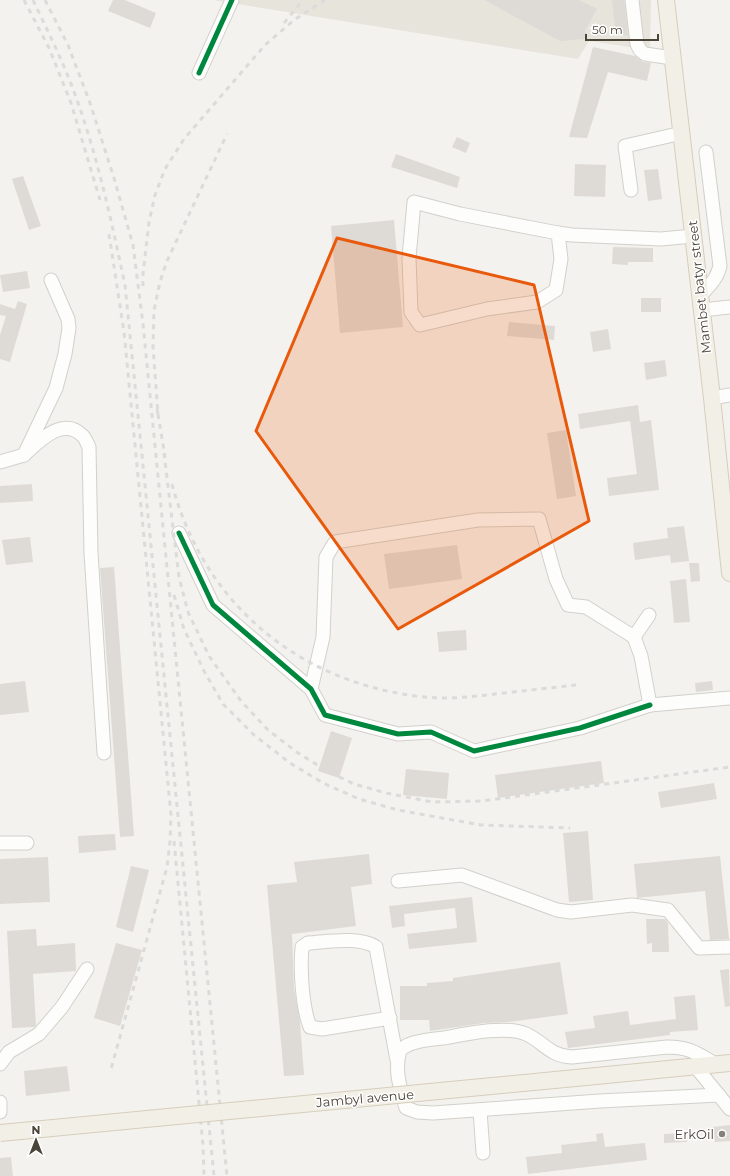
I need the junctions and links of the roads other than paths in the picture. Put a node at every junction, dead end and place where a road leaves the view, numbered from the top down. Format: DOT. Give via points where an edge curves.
graph roads {
  1 [pos="232,0"];
  2 [pos="632,0"];
  3 [pos="666,0"];
  4 [pos="672,58"];
  5 [pos="199,73"];
  6 [pos="682,133"];
  7 [pos="706,152"];
  8 [pos="631,190"];
  9 [pos="558,233"];
  10 [pos="694,236"];
  11 [pos="51,280"];
  12 [pos="701,303"];
  13 [pos="730,307"];
  14 [pos="730,395"];
  15 [pos="712,398"];
  16 [pos="24,455"];
  17 [pos="0,462"];
  18 [pos="725,484"];
  19 [pos="178,533"];
  20 [pos="728,539"];
  21 [pos="730,573"];
  22 [pos="649,615"];
  23 [pos="634,637"];
  24 [pos="312,689"];
  25 [pos="730,698"];
  26 [pos="650,705"];
  27 [pos="104,753"];
  28 [pos="0,843"];
  29 [pos="27,843"];
  30 [pos="398,882"];
  31 [pos="730,947"];
  32 [pos="87,968"];
  33 [pos="390,1018"];
  34 [pos="397,1062"];
  35 [pos="0,1064"];
  36 [pos="724,1064"];
  37 [pos="695,1066"];
  38 [pos="719,1095"];
  39 [pos="0,1102"];
  40 [pos="730,1108"];
  41 [pos="480,1110"];
  42 [pos="0,1112"];
  43 [pos="0,1133"];
  44 [pos="483,1153"];
  1 -- 5 [label="street"];
  2 -- 4 [label="street" via="637,44 640,50 645,54"];
  3 -- 4 [label="main road, Mambet batyr street"];
  4 -- 6 [label="main road, Mambet batyr street"];
  6 -- 8 [label="street" via="625,146"];
  6 -- 10 [label="main road, Mambet batyr street"];
  7 -- 12 [label="street" via="720,266"];
  9 -- 9 [label="street" via="561,259 556,290 537,302 487,309 420,324 411,312 409,258 414,202 460,214"];
  9 -- 10 [label="street" via="661,239"];
  10 -- 12 [label="main road, Mambet batyr street"];
  11 -- 16 [label="street" via="68,319 65,354 56,388"];
  12 -- 13 [label="street"];
  12 -- 15 [label="main road, Mambet batyr street"];
  14 -- 15 [label="street"];
  15 -- 18 [label="main road, Mambet batyr street"];
  16 -- 17 [label="street"];
  16 -- 27 [label="street" via="46,434 63,428 73,429 83,436 89,447 91,553"];
  18 -- 20 [label="main road, Mambet batyr street"];
  19 -- 24 [label="street" via="213,605"];
  20 -- 21 [label="main road, Mambet batyr street"];
  22 -- 23 [label="street"];
  23 -- 24 [label="street" via="586,607 568,605 556,580 539,519 478,520 335,542 326,557 323,637"];
  23 -- 26 [label="street" via="641,656"];
  24 -- 26 [label="street" via="325,715 398,734 431,732 474,751 580,728"];
  25 -- 26 [label="street"];
  28 -- 29 [label="street"];
  30 -- 31 [label="street" via="462,875 557,910 571,912 632,905 668,910 699,948"];
  32 -- 35 [label="street" via="62,1007 39,1034 9,1052"];
  33 -- 33 [label="street" via="376,946 350,941 308,942 302,947 302,981 310,1027 322,1029"];
  33 -- 34 [label="street"];
  34 -- 36 [label="street" via="400,1050 412,1043 483,1031 517,1031 527,1034 561,1056 679,1047 690,1049"];
  34 -- 41 [label="street" via="398,1078 406,1108 433,1113"];
  36 -- 37 [label="main road, Jambyl avenue"];
  37 -- 38 [label="street"];
  37 -- 43 [label="main road, Jambyl avenue, bridge"];
  38 -- 40 [label="street"];
  38 -- 41 [label="street"];
  39 -- 42 [label="street"];
  41 -- 44 [label="street"];
}
